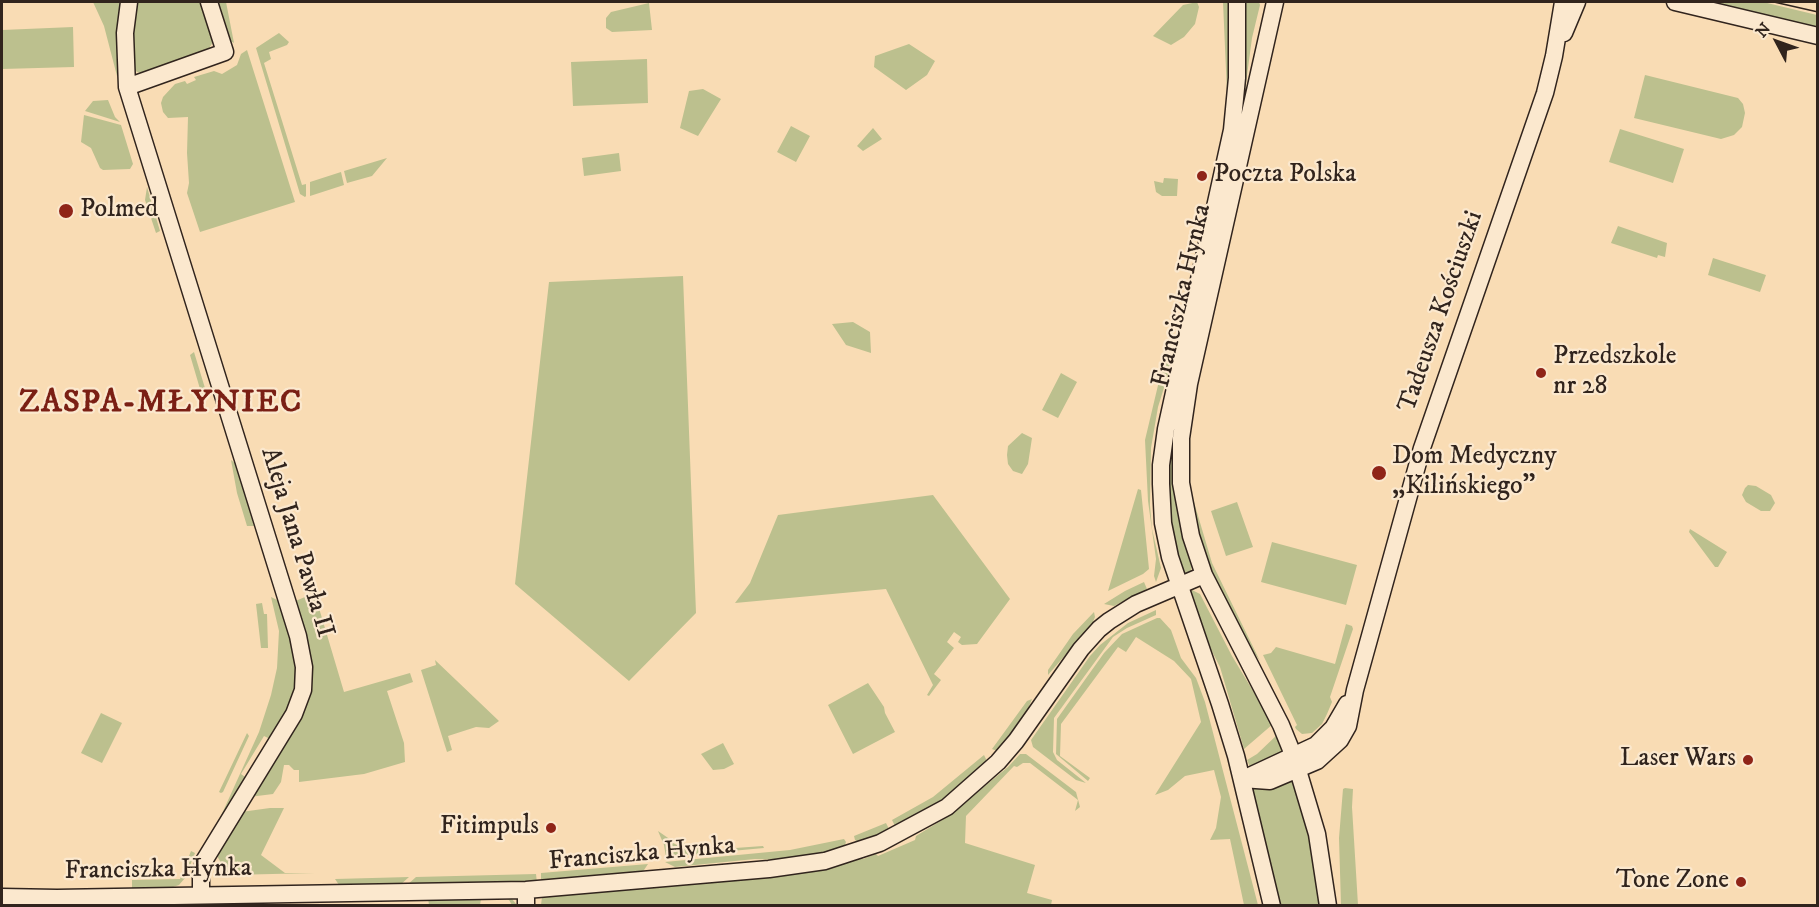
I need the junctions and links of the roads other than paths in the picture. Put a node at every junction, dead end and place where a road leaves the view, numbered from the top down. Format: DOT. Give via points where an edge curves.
graph roads {
  1 [pos="129,2"];
  2 [pos="209,2"];
  3 [pos="1237,2"];
  4 [pos="1563,2"];
  5 [pos="1577,2"];
  6 [pos="1675,2"];
  7 [pos="1272,4"];
  8 [pos="1818,36"];
  9 [pos="1554,56"];
  10 [pos="127,87"];
  11 [pos="1204,575"];
  12 [pos="1179,586"];
  13 [pos="1296,763"];
  14 [pos="1242,779"];
  15 [pos="201,895"];
  16 [pos="2,897"];
  17 [pos="526,898"];
  18 [pos="1272,906"];
  19 [pos="1328,906"];
  1 -- 10 [label="street, Aleja Jana Pawła II" via="125,33"];
  2 -- 10 [label="street" via="225,52"];
  3 -- 12 [label="street, Franciszka Hynka" via="1238,78 1232,130 1161,465 1163,523"];
  4 -- 9 [label="street, Tadeusza Kościuszki"];
  5 -- 9 [label="street, Tadeusza Kościuszki"];
  6 -- 8 [label="street"];
  7 -- 11 [label="street, Franciszka Hynka" via="1182,420 1184,502"];
  9 -- 13 [label="street, Tadeusza Kościuszki" via="1545,93 1425,437 1355,690 1325,739"];
  10 -- 15 [label="street, Aleja Jana Pawła II" via="229,408 303,659 303,690 297,709 206,857"];
  11 -- 12 [label="street, Franciszka Hynka"];
  11 -- 13 [label="street" via="1281,725"];
  12 -- 14 [label="street"];
  12 -- 17 [label="street, Franciszka Hynka" via="1109,621 1081,650 1016,741 984,776 946,807 880,843 825,861"];
  13 -- 14 [label="street, Tadeusza Kościuszki"];
  13 -- 19 [label="street" via="1317,834"];
  14 -- 18 [label="street"];
  15 -- 16 [label="street, Franciszka Hynka"];
  15 -- 17 [label="street, Franciszka Hynka"];
}
